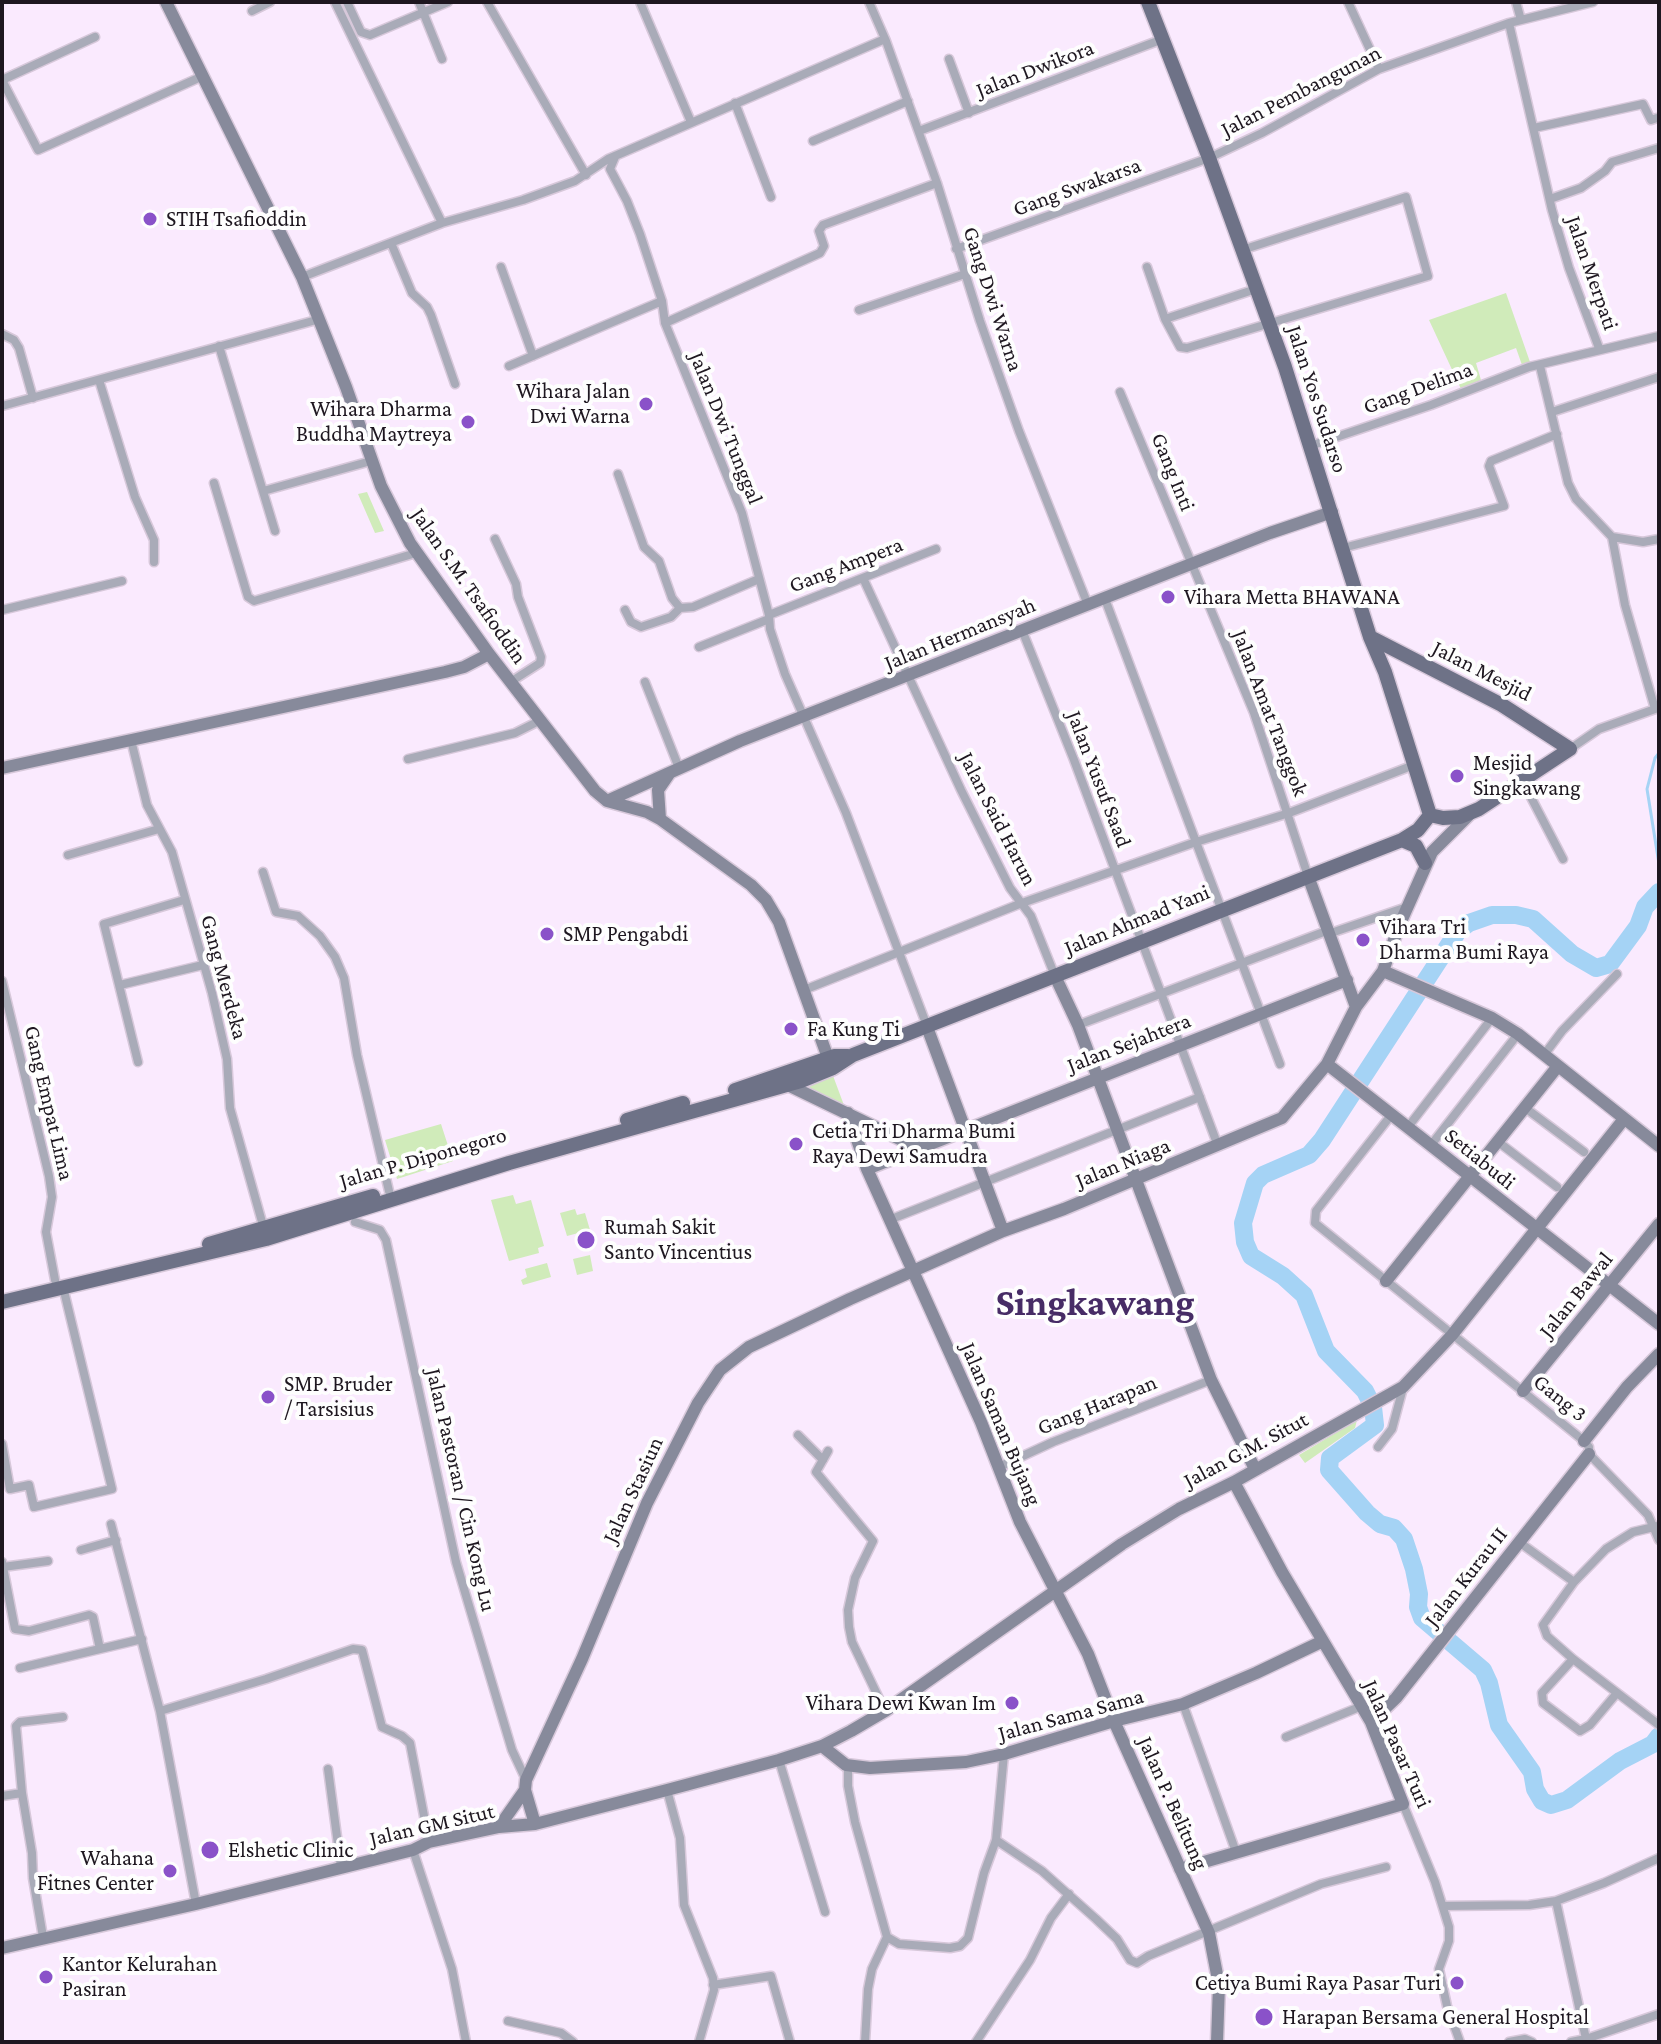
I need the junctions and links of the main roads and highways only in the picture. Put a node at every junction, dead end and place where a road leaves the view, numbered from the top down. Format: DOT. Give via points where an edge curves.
graph roads {
  1 [pos="1148,2"];
  2 [pos="1370,637"];
  3 [pos="1409,658"];
  4 [pos="1385,672"];
  5 [pos="1430,815"];
  6 [pos="1402,840"];
  7 [pos="1425,863"];
  8 [pos="853,1055"];
  9 [pos="294,1225"];
  10 [pos="59,1284"];
  11 [pos="2,1292"];
  12 [pos="2,1302"];
  1 -- 2 [label="main road, Jalan Yos Sudarso" via="1268,322"];
  2 -- 3 [label="main road, Jalan Mesjid"];
  2 -- 4 [label="main road, Jalan Yos Sudarso"];
  3 -- 4 [label="main road"];
  3 -- 5 [label="main road, Jalan Mesjid" via="1512,711 1570,749 1472,813"];
  4 -- 5 [label="main road, Jalan Yos Sudarso"];
  5 -- 6 [label="main road, Jalan Ahmad Yani"];
  6 -- 7 [label="main road" via="1416,846"];
  6 -- 8 [label="main road, Jalan Ahmad Yani"];
  8 -- 9 [label="main road, Jalan P. Diponegoro" via="828,1058 389,1191"];
  8 -- 9 [label="main road, Jalan P. Diponegoro" via="788,1085"];
  9 -- 10 [label="main road, Jalan P. Diponegoro"];
  9 -- 10 [label="main road, Jalan P. Diponegoro" via="186,1260"];
  10 -- 11 [label="main road, Jalan P. Diponegoro"];
  10 -- 12 [label="main road, Jalan P. Diponegoro"];
}
